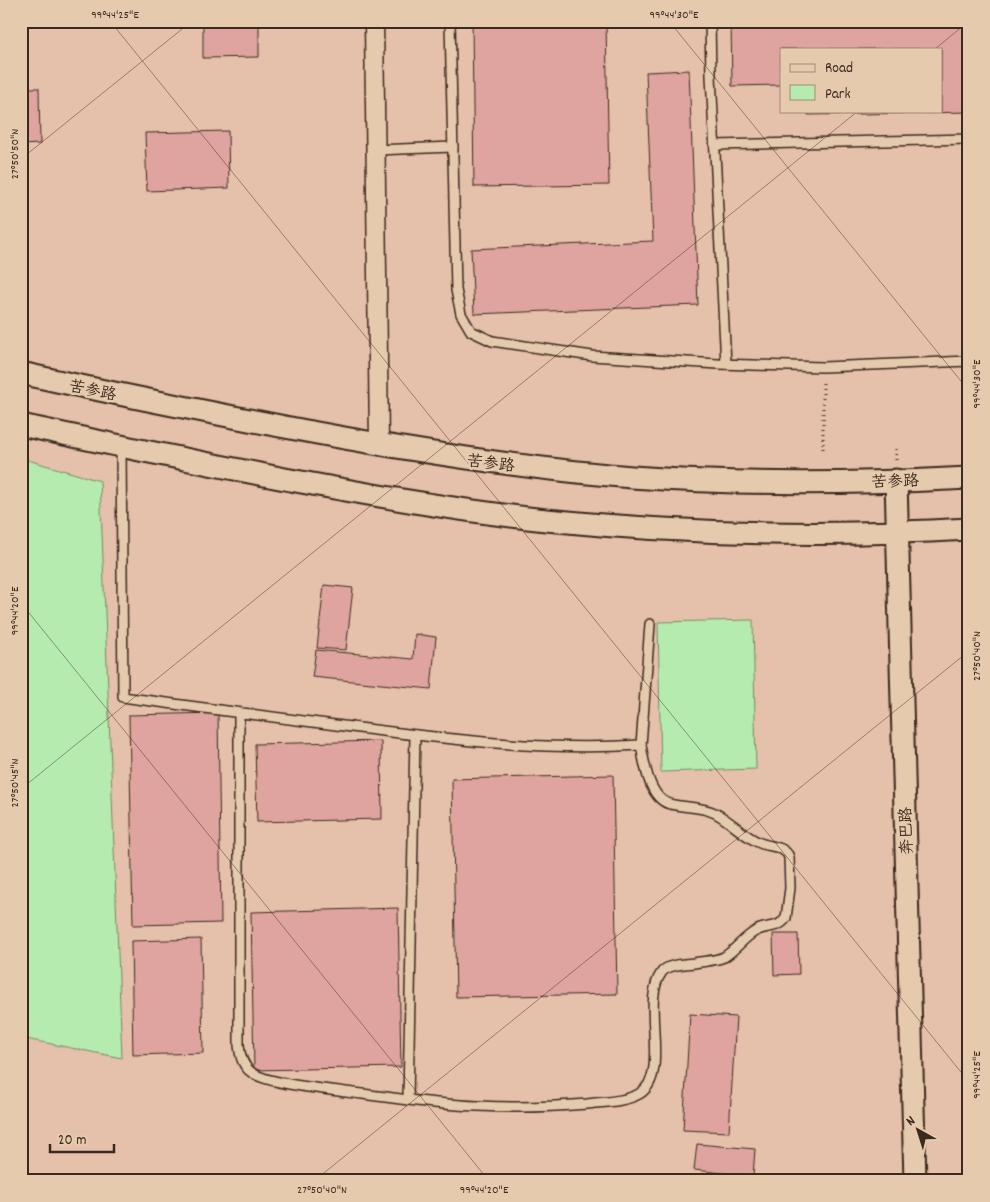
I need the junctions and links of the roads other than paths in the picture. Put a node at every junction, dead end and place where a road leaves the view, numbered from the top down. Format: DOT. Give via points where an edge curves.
graph roads {
  1 [pos="374,21"];
  2 [pos="450,21"];
  3 [pos="710,21"];
  4 [pos="969,139"];
  5 [pos="715,145"];
  6 [pos="452,147"];
  7 [pos="375,150"];
  8 [pos="969,361"];
  9 [pos="726,364"];
  10 [pos="21,374"];
  11 [pos="21,425"];
  12 [pos="379,444"];
  13 [pos="121,446"];
  14 [pos="969,478"];
  15 [pos="896,480"];
  16 [pos="969,529"];
  17 [pos="897,531"];
  18 [pos="650,624"];
  19 [pos="239,713"];
  20 [pos="415,735"];
  21 [pos="641,744"];
  22 [pos="408,1100"];
  23 [pos="914,1181"];
  1 -- 7 [label="street"];
  2 -- 6 [label="lane"];
  3 -- 5 [label="lane"];
  4 -- 5 [label="lane"];
  5 -- 9 [label="lane"];
  6 -- 7 [label="lane"];
  6 -- 9 [label="lane" via="456,290 461,314 472,331 492,341 592,356"];
  7 -- 12 [label="street"];
  8 -- 9 [label="lane" via="824,368"];
  10 -- 12 [label="street, 苦参路"];
  11 -- 13 [label="street"];
  12 -- 15 [label="street, 苦参路" via="454,457 633,477 727,482"];
  13 -- 17 [label="street" via="339,489 544,520 726,532"];
  13 -- 19 [label="lane" via="122,697"];
  14 -- 15 [label="street, 苦参路"];
  15 -- 17 [label="street, 奔巴路"];
  16 -- 17 [label="street"];
  17 -- 23 [label="street, 奔巴路"];
  18 -- 21 [label="lane"];
  19 -- 20 [label="lane"];
  19 -- 22 [label="lane" via="240,1056 244,1065 260,1077"];
  20 -- 21 [label="lane" via="534,746"];
  20 -- 22 [label="lane"];
  21 -- 22 [label="lane" via="650,781 664,801 713,812 757,842 788,853 790,888 783,922 754,932 722,957 675,966 662,972 655,997 652,1076 649,1084 638,1094 612,1101 519,1107"];
}
